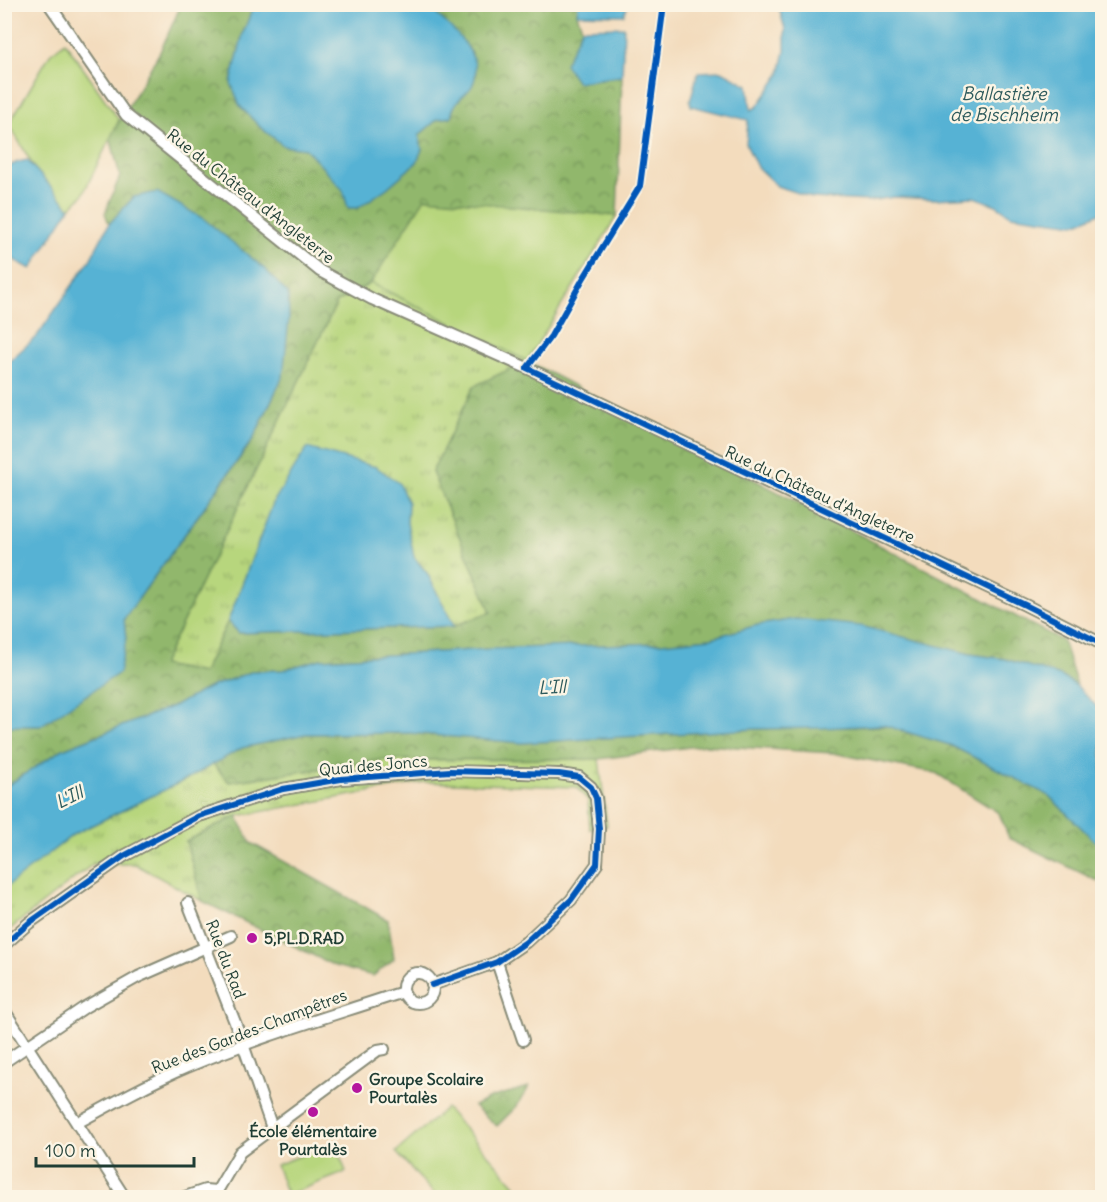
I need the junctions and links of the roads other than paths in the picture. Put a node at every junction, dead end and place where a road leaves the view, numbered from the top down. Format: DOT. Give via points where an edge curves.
graph roads {
  1 [pos="49,4"];
  2 [pos="1102,644"];
  3 [pos="188,903"];
  4 [pos="231,936"];
  5 [pos="4,945"];
  6 [pos="206,945"];
  7 [pos="497,962"];
  8 [pos="432,985"];
  9 [pos="403,992"];
  10 [pos="4,1010"];
  11 [pos="523,1040"];
  12 [pos="244,1046"];
  13 [pos="27,1047"];
  14 [pos="384,1049"];
  15 [pos="4,1062"];
  16 [pos="77,1123"];
  17 [pos="272,1128"];
  18 [pos="215,1194"];
  19 [pos="125,1197"];
  20 [pos="182,1197"];
  1 -- 2 [label="street, Rue du Château d'Angleterre" via="126,115 320,271"];
  3 -- 6 [label="street, Rue du Rad"];
  4 -- 6 [label="street"];
  5 -- 7 [label="street, Quai des Joncs" via="29,922 124,856 199,816 283,789 341,778 450,771 579,777 591,787 596,798 597,864 571,900"];
  6 -- 12 [label="street, Rue du Rad"];
  6 -- 13 [label="street" via="138,977"];
  7 -- 8 [label="street"];
  7 -- 11 [label="street"];
  8 -- 9 [label="street, Rue des Gardes-Champêtres" via="423,974 414,974 404,983"];
  8 -- 9 [label="street" via="432,994 422,1003 408,1000"];
  9 -- 12 [label="street, Rue des Gardes-Champêtres"];
  10 -- 13 [label="street"];
  12 -- 16 [label="street, Rue des Gardes-Champêtres" via="187,1067"];
  12 -- 17 [label="street, Rue du Rad"];
  13 -- 15 [label="street"];
  13 -- 16 [label="street"];
  14 -- 17 [label="street"];
  16 -- 19 [label="street"];
  17 -- 18 [label="street" via="240,1152"];
  18 -- 20 [label="street" via="205,1190"];
}
